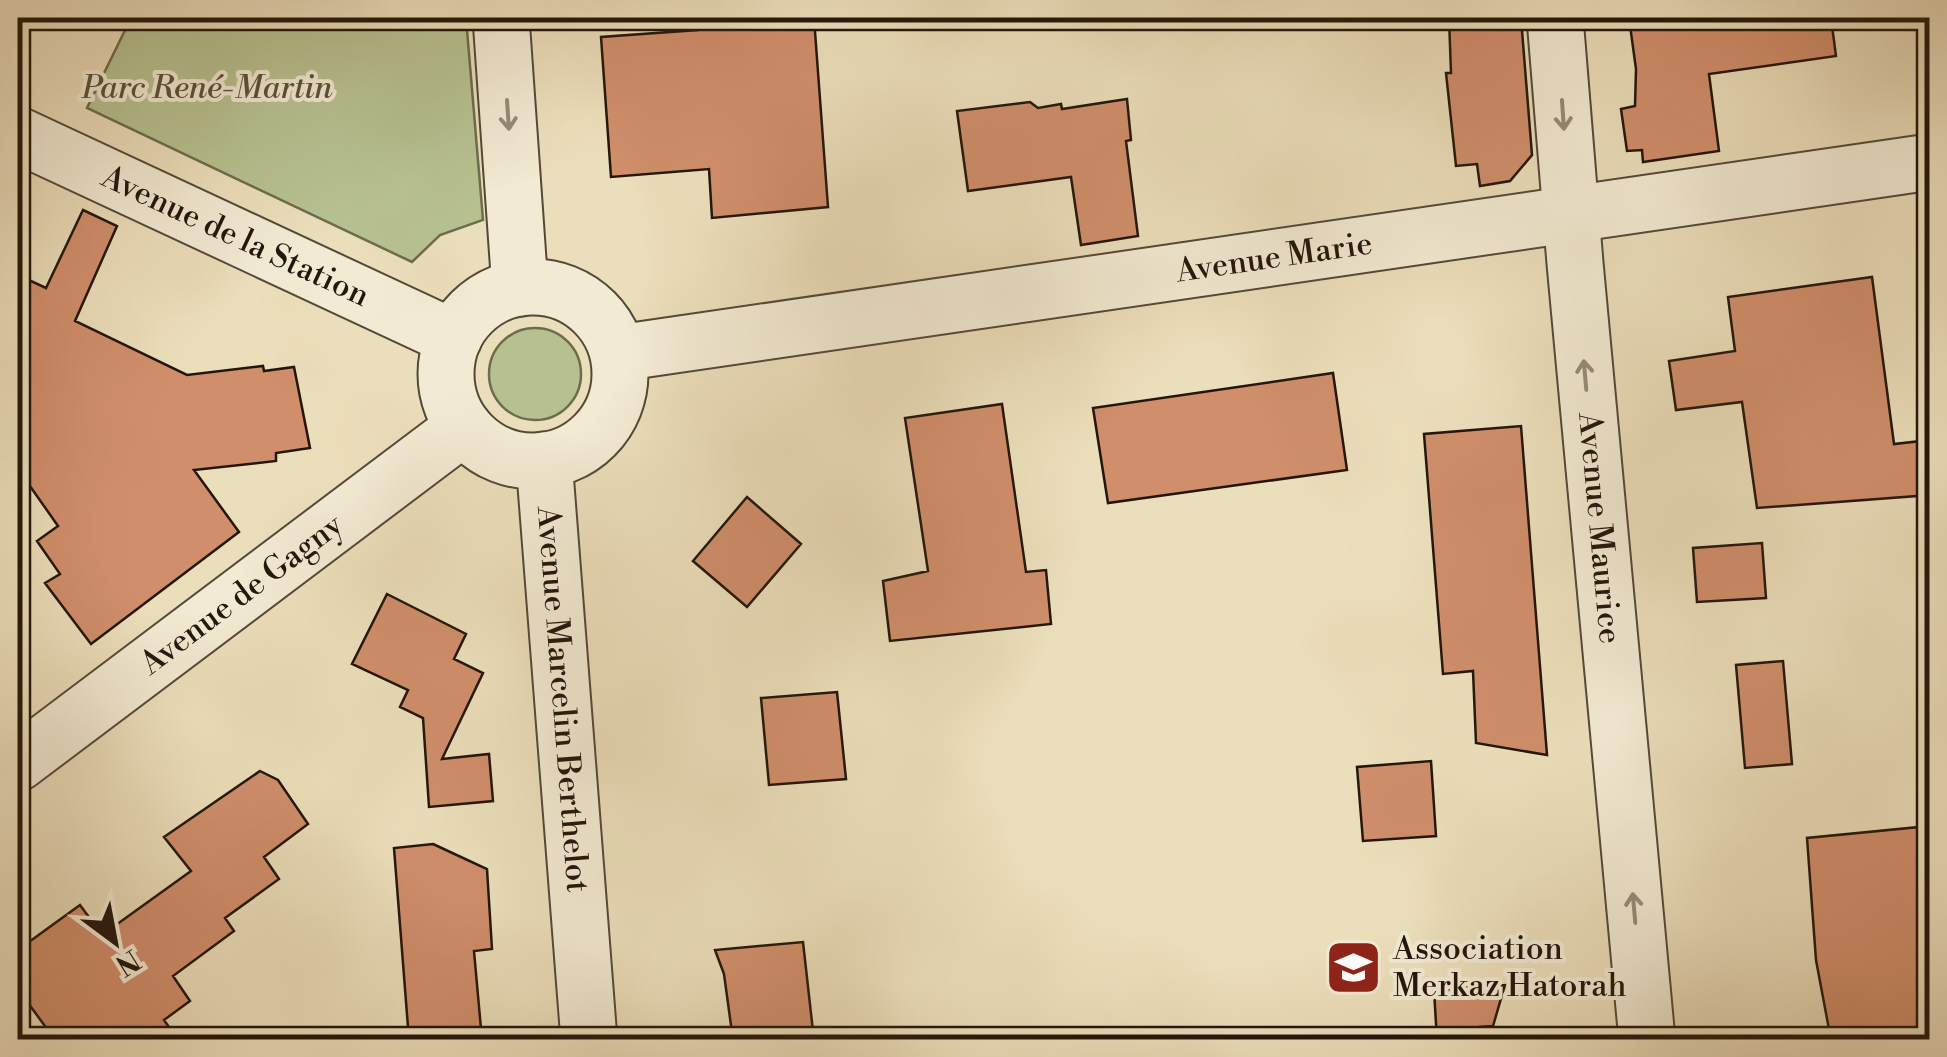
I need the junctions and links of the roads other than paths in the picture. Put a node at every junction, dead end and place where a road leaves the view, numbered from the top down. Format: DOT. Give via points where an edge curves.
graph roads {
  1 [pos="501,18"];
  2 [pos="1556,18"];
  3 [pos="18,136"];
  4 [pos="1930,162"];
  5 [pos="1570,215"];
  6 [pos="520,288"];
  7 [pos="454,338"];
  8 [pos="619,353"];
  9 [pos="464,426"];
  10 [pos="544,460"];
  11 [pos="18,764"];
  12 [pos="589,1040"];
  13 [pos="1646,1040"];
  1 -- 6 [label="street, one-way"];
  2 -- 5 [label="street, Avenue Maurice, one-way"];
  3 -- 7 [label="street, Avenue de la Station"];
  4 -- 5 [label="street, Avenue Marie"];
  5 -- 8 [label="street, Avenue Marie"];
  13 -- 5 [label="street, Avenue Maurice, one-way"];
  6 -- 7 [label="street" via="493,296"];
  6 -- 8 [label="street" via="571,294 592,309"];
  7 -- 9 [label="street" via="447,383"];
  8 -- 10 [label="street" via="620,382 596,434 572,452"];
  9 -- 10 [label="street" via="500,454"];
  9 -- 11 [label="street, Avenue de Gagny"];
  10 -- 12 [label="street, Avenue Marcelin Berthelot"];
}
